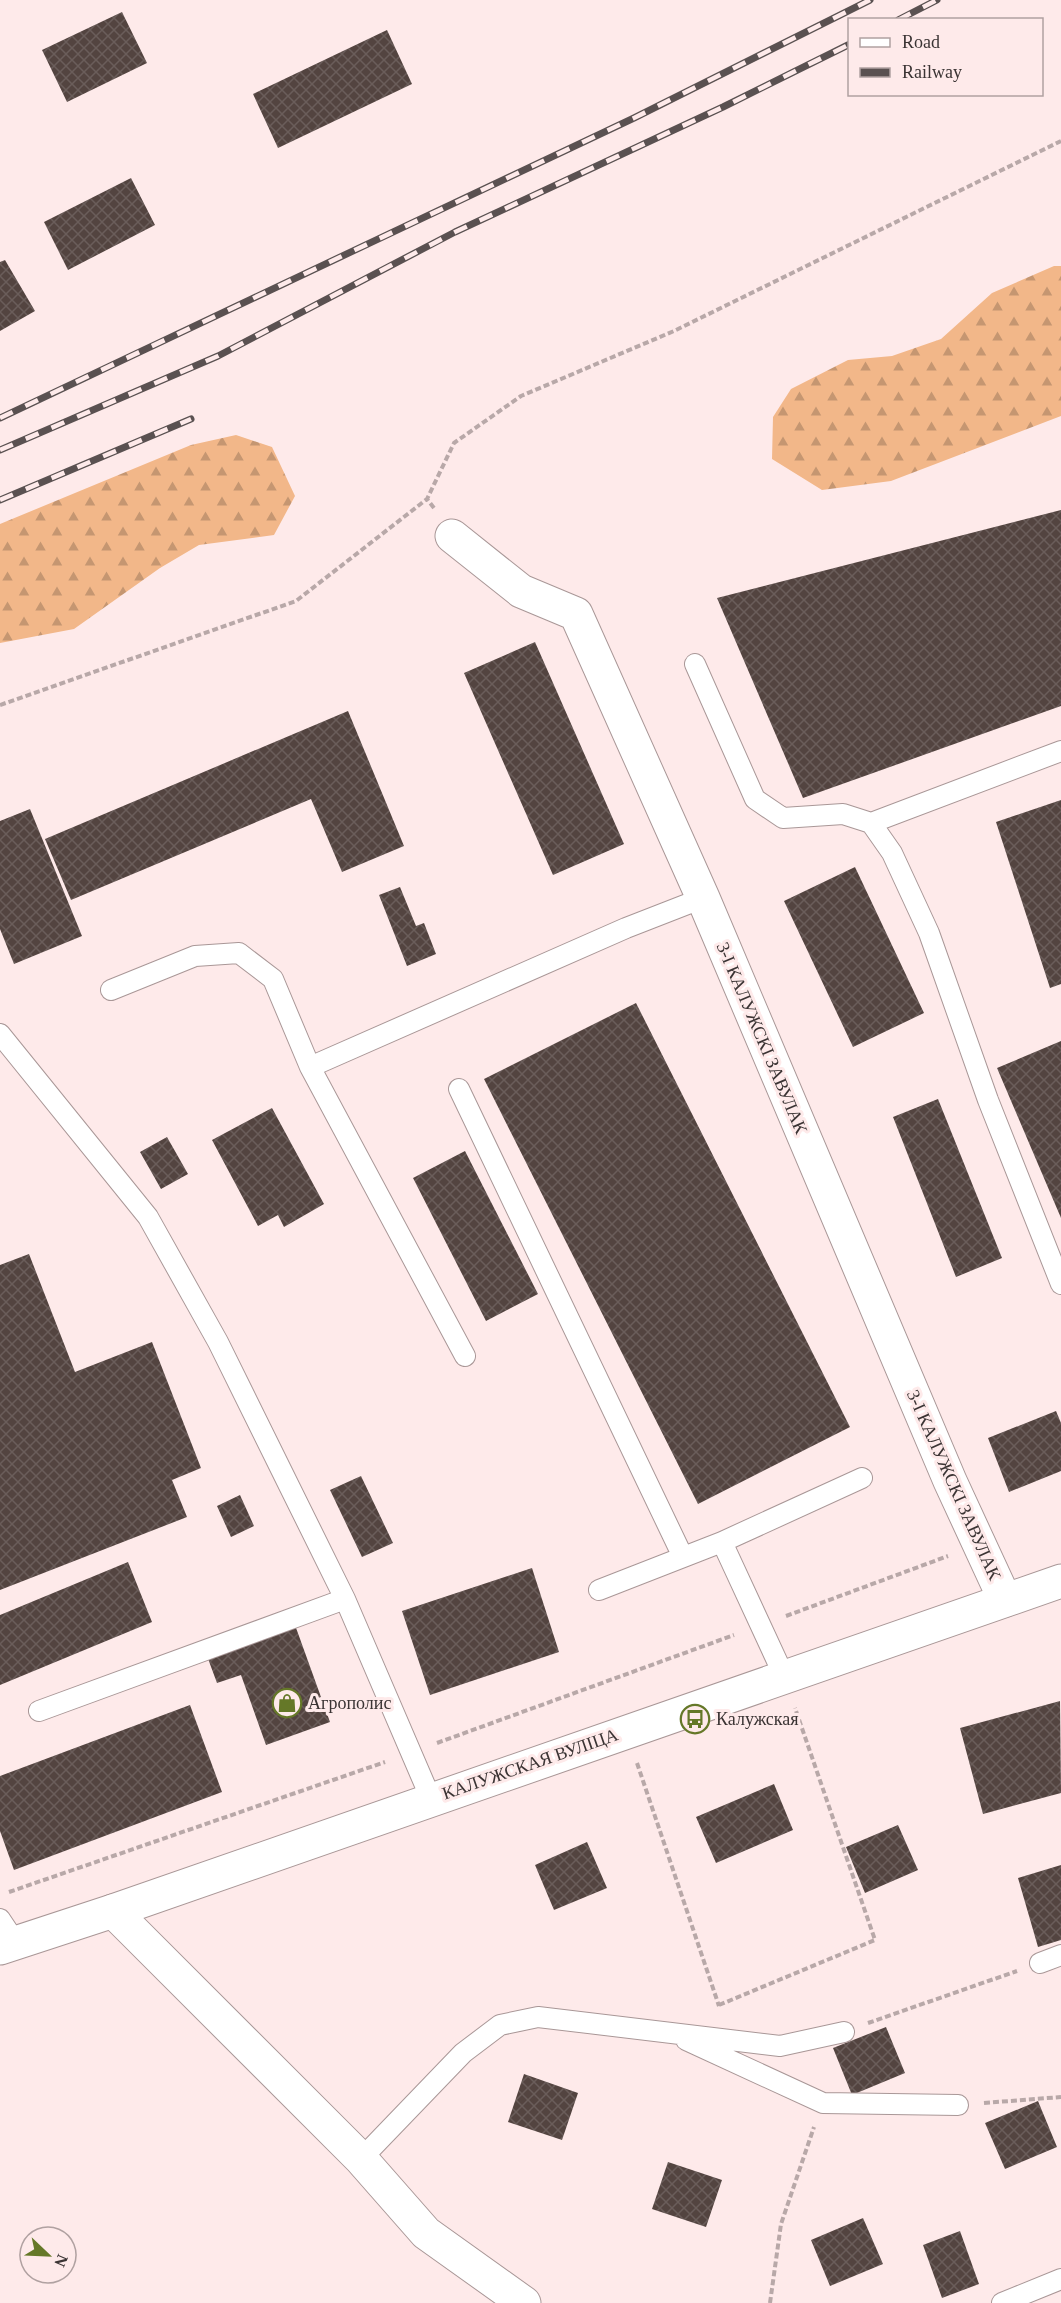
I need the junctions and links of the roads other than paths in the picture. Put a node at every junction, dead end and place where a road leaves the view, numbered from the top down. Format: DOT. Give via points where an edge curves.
graph roads {
  1 [pos="452,536"];
  2 [pos="695,664"];
  3 [pos="1061,751"];
  4 [pos="871,824"];
  5 [pos="703,898"];
  6 [pos="111,990"];
  7 [pos="0,1034"];
  8 [pos="310,1066"];
  9 [pos="459,1089"];
  10 [pos="1061,1284"];
  11 [pos="465,1356"];
  12 [pos="862,1478"];
  13 [pos="723,1542"];
  14 [pos="683,1557"];
  15 [pos="1061,1581"];
  16 [pos="599,1590"];
  17 [pos="345,1599"];
  18 [pos="1005,1600"];
  19 [pos="784,1676"];
  20 [pos="39,1711"];
  21 [pos="431,1799"];
  22 [pos="113,1911"];
  23 [pos="4,1935"];
  24 [pos="1061,1955"];
  25 [pos="1040,1963"];
  26 [pos="667,2031"];
  27 [pos="844,2032"];
  28 [pos="957,2105"];
  29 [pos="361,2159"];
  30 [pos="1061,2279"];
  31 [pos="524,2303"];
  32 [pos="1002,2303"];
  1 -- 5 [label="street, 3-І КАЛУЖСКІ ЗАВУЛАК" via="520,591 576,614"];
  2 -- 4 [label="lane" via="755,799 783,818 843,814"];
  3 -- 4 [label="lane"];
  4 -- 10 [label="lane" via="892,853 929,933 992,1111"];
  5 -- 8 [label="lane"];
  5 -- 18 [label="street, 3-І КАЛУЖСКІ ЗАВУЛАК" via="950,1481"];
  6 -- 8 [label="lane" via="195,956 239,953 273,979"];
  7 -- 17 [label="lane" via="148,1217 218,1342"];
  8 -- 11 [label="lane"];
  9 -- 14 [label="lane"];
  12 -- 13 [label="lane"];
  13 -- 14 [label="lane"];
  13 -- 19 [label="lane"];
  14 -- 16 [label="lane"];
  15 -- 18 [label="street, КАЛУЖСКАЯ ВУЛІЦА"];
  17 -- 20 [label="lane"];
  17 -- 21 [label="lane"];
  18 -- 19 [label="street, КАЛУЖСКАЯ ВУЛІЦА"];
  19 -- 21 [label="street, КАЛУЖСКАЯ ВУЛІЦА"];
  21 -- 22 [label="street, КАЛУЖСКАЯ ВУЛІЦА"];
  22 -- 23 [label="street, КАЛУЖСКАЯ ВУЛІЦА"];
  22 -- 29 [label="street"];
  24 -- 25 [label="lane"];
  26 -- 27 [label="lane" via="780,2046"];
  26 -- 28 [label="lane" via="823,2103"];
  26 -- 29 [label="lane" via="538,2017 500,2025 463,2053"];
  29 -- 31 [label="street" via="426,2234"];
  30 -- 32 [label="lane"];
}
